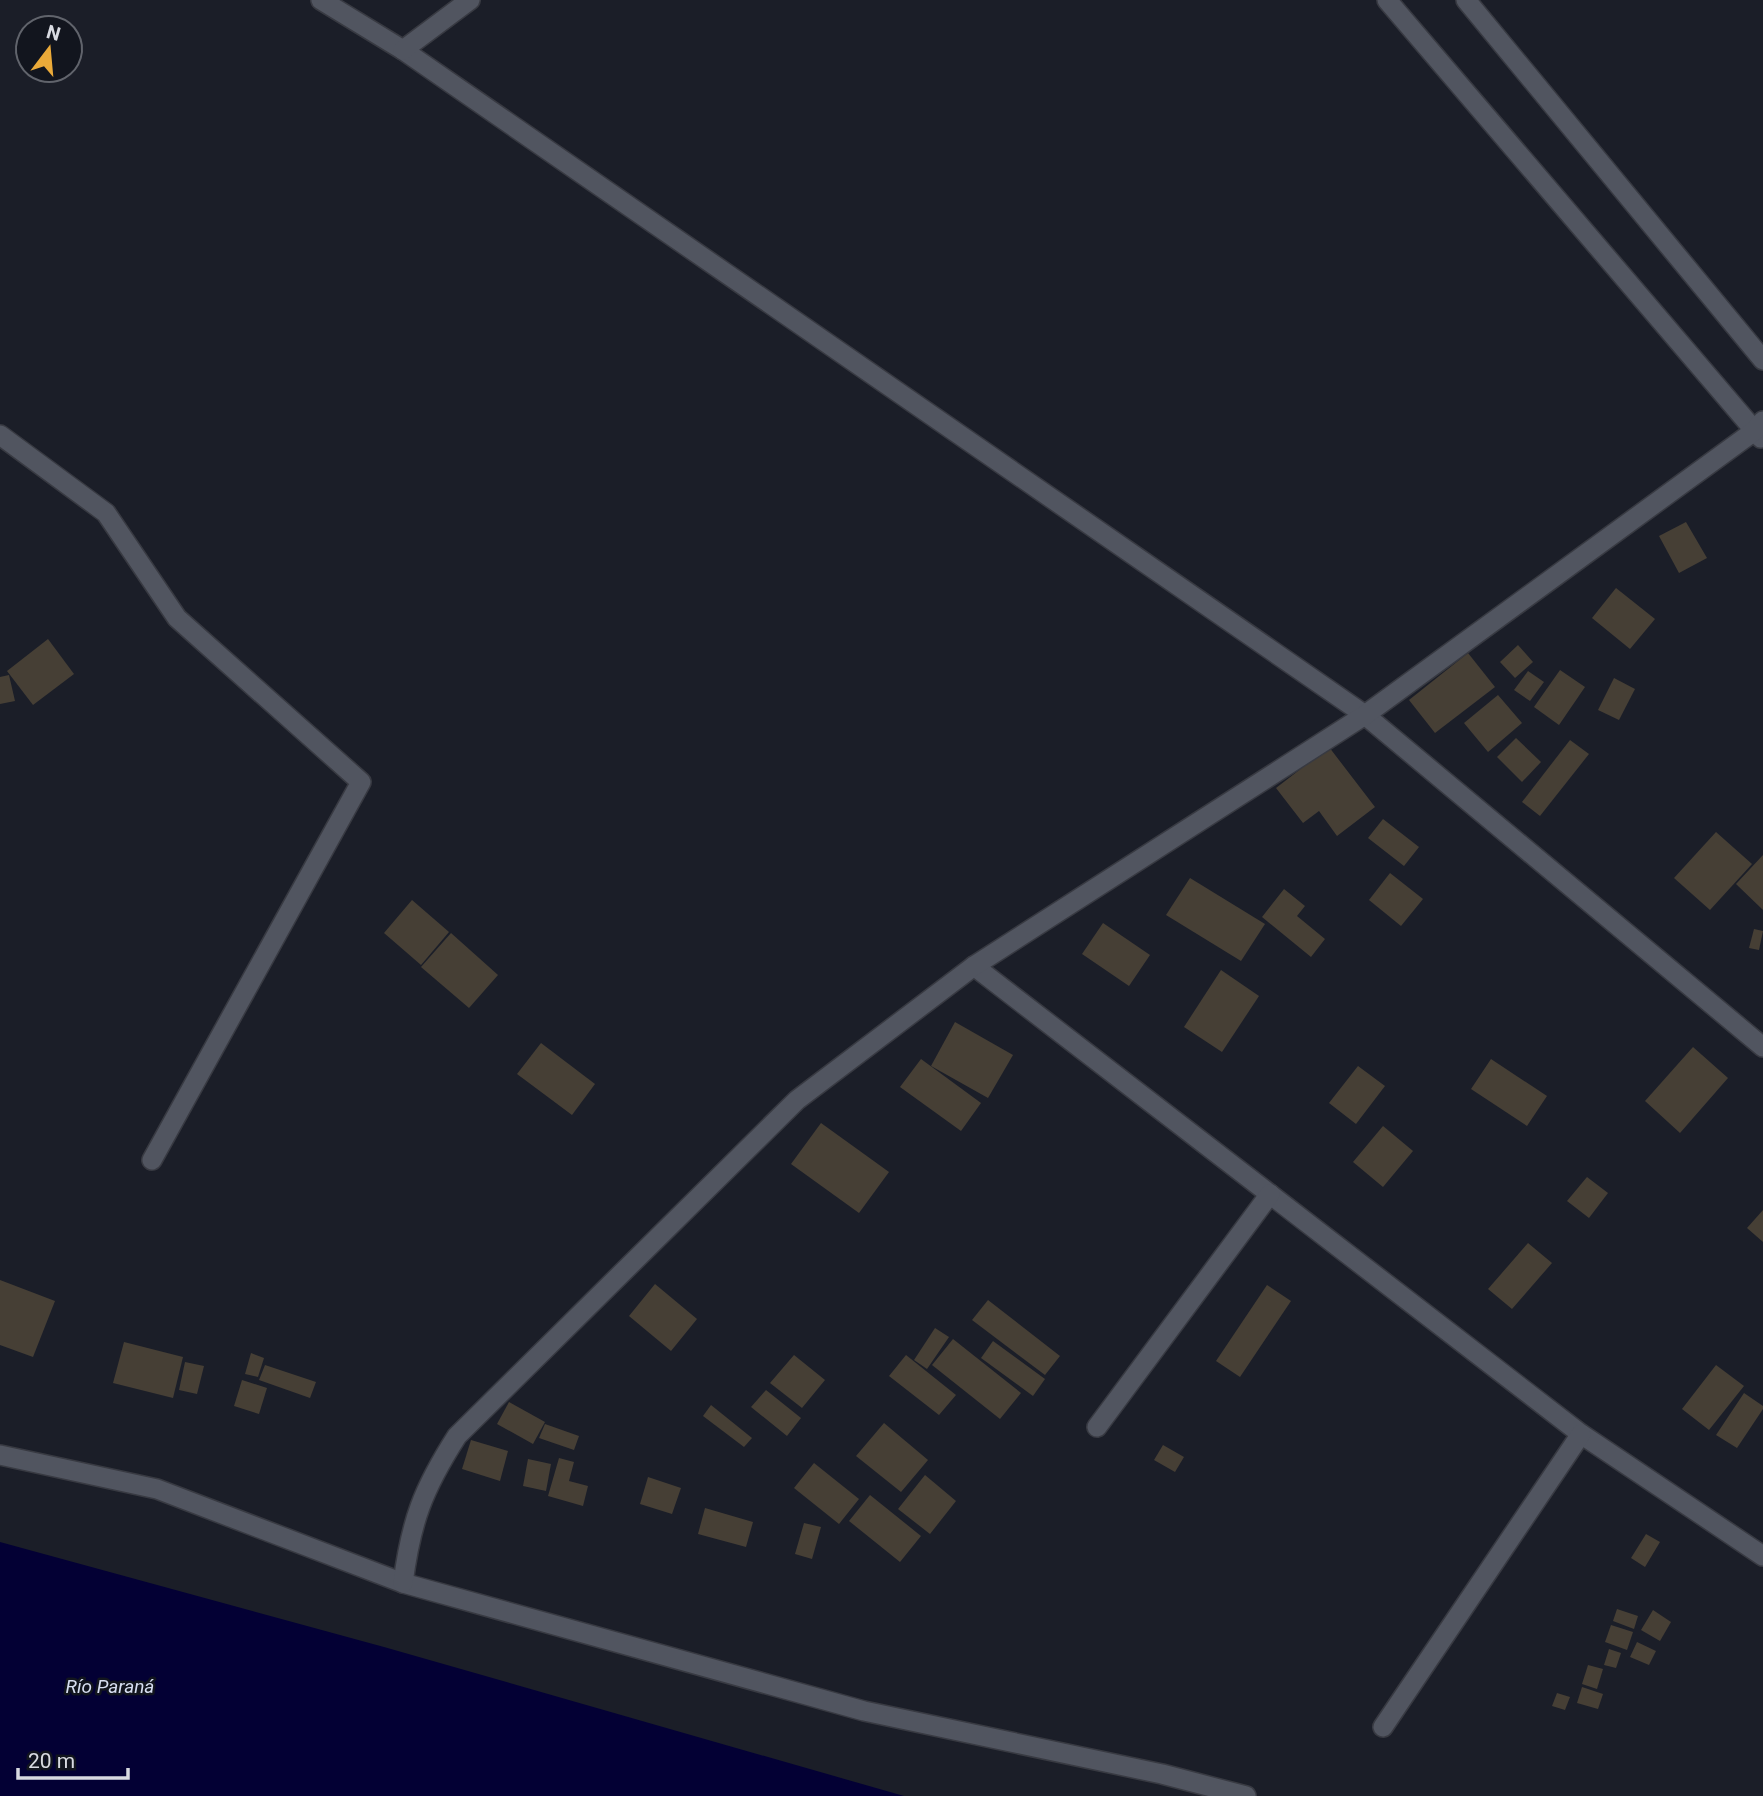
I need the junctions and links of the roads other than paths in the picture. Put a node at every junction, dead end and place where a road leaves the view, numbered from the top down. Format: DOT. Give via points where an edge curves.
graph roads {
  1 [pos="321,0"];
  2 [pos="470,0"];
  3 [pos="1387,0"];
  4 [pos="1466,0"];
  5 [pos="403,50"];
  6 [pos="1763,360"];
  7 [pos="1760,431"];
  8 [pos="0,435"];
  9 [pos="1365,715"];
  10 [pos="974,966"];
  11 [pos="1763,1047"];
  12 [pos="152,1160"];
  13 [pos="1270,1194"];
  14 [pos="1097,1427"];
  15 [pos="1581,1434"];
  16 [pos="0,1455"];
  17 [pos="1763,1556"];
  18 [pos="403,1583"];
  19 [pos="1383,1727"];
  20 [pos="1246,1796"];
  1 -- 5 [label="street"];
  2 -- 5 [label="street"];
  3 -- 7 [label="street"];
  4 -- 6 [label="street"];
  5 -- 9 [label="street"];
  7 -- 9 [label="street"];
  8 -- 12 [label="street" via="106,513 177,618 361,782"];
  9 -- 10 [label="street"];
  9 -- 11 [label="street"];
  10 -- 13 [label="street"];
  10 -- 18 [label="street" via="797,1100 457,1436 425,1491 410,1534"];
  13 -- 14 [label="street"];
  13 -- 15 [label="street"];
  15 -- 17 [label="street"];
  15 -- 19 [label="street"];
  16 -- 18 [label="street" via="157,1489"];
  18 -- 20 [label="street" via="864,1711"];
}
